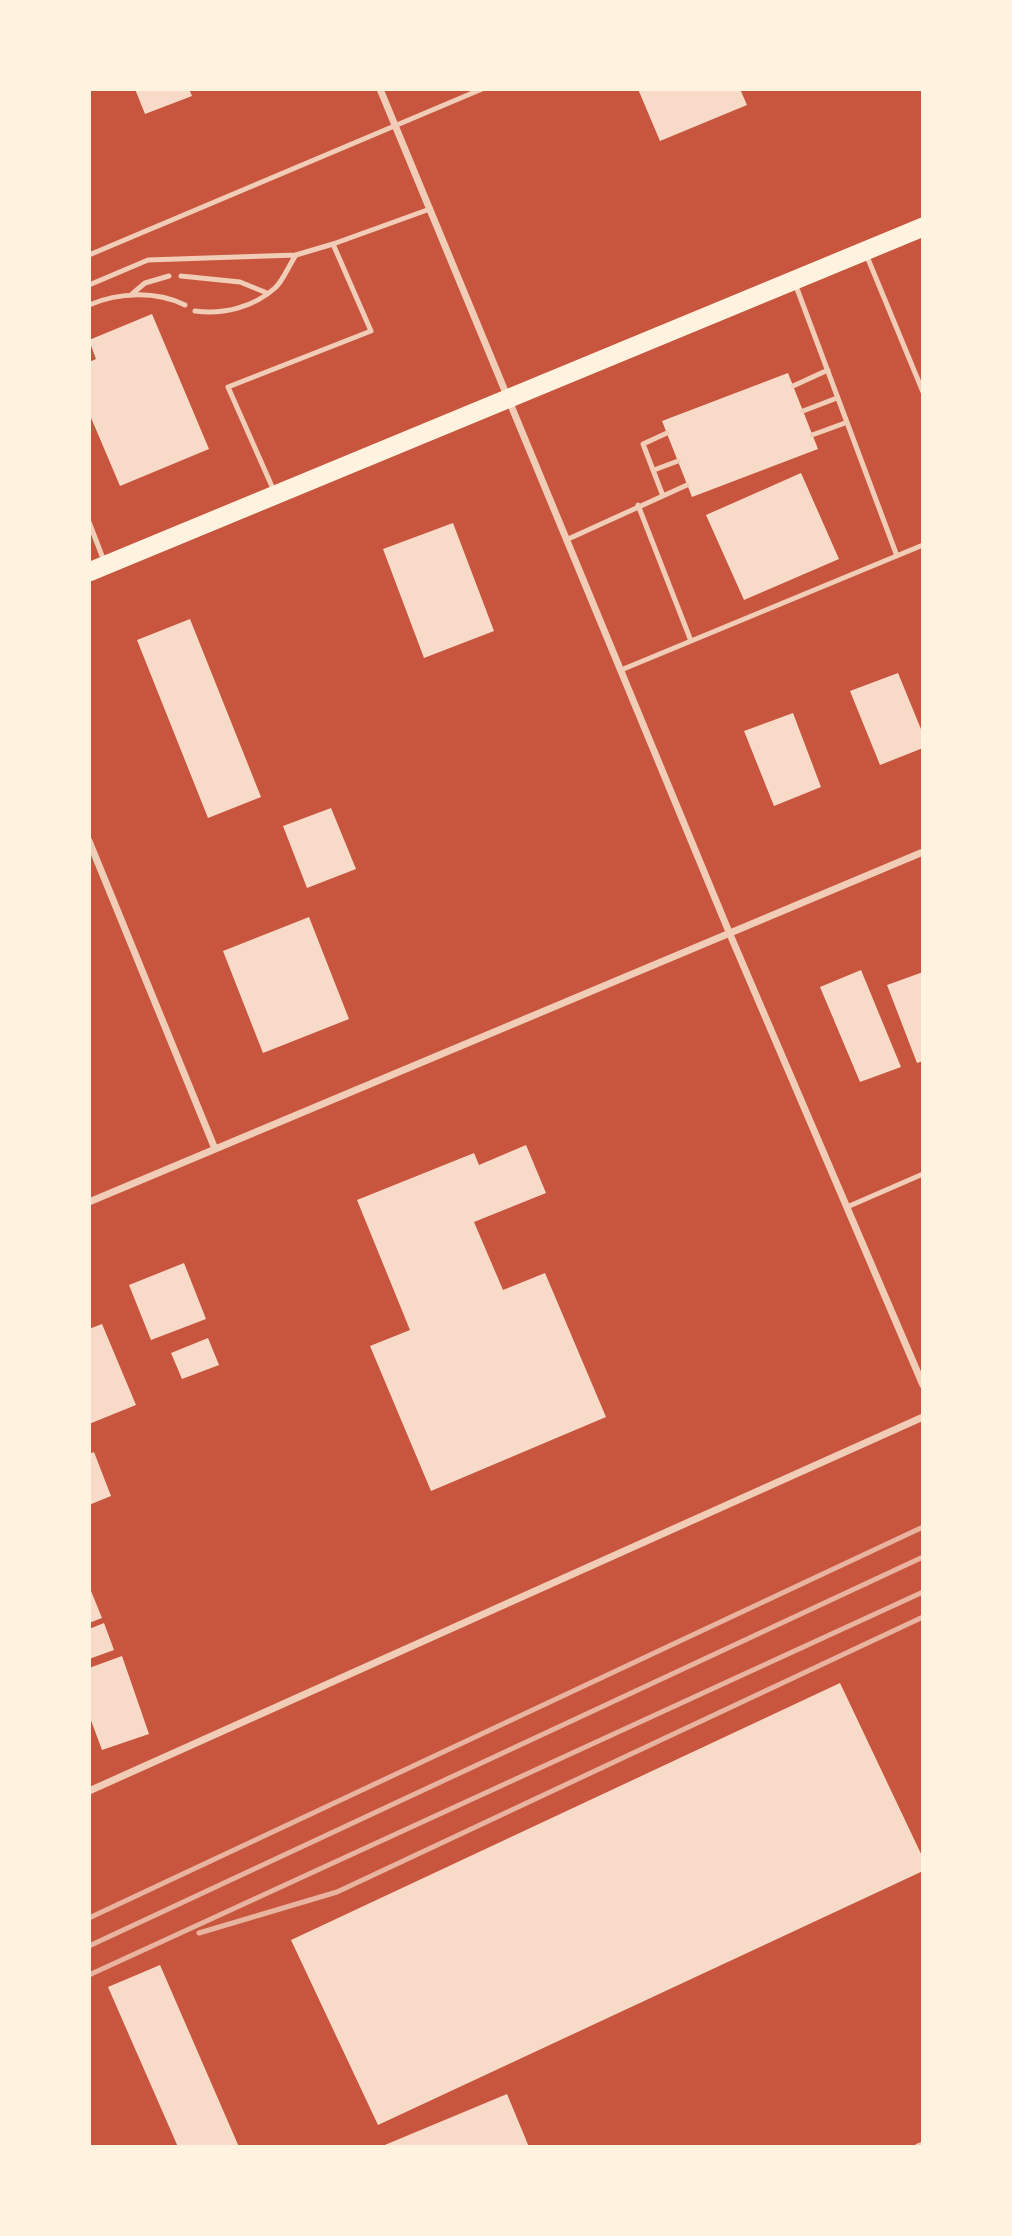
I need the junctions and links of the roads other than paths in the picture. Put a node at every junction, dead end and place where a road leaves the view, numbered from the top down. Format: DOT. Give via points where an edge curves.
graph roads {
  1 [pos="380,89"];
  2 [pos="482,89"];
  3 [pos="395,126"];
  4 [pos="430,209"];
  5 [pos="923,227"];
  6 [pos="333,244"];
  7 [pos="865,251"];
  8 [pos="89,255"];
  9 [pos="296,255"];
  10 [pos="169,276"];
  11 [pos="181,276"];
  12 [pos="793,280"];
  13 [pos="89,285"];
  14 [pos="267,293"];
  15 [pos="132,294"];
  16 [pos="89,305"];
  17 [pos="185,305"];
  18 [pos="195,311"];
  19 [pos="828,370"];
  20 [pos="793,386"];
  21 [pos="923,392"];
  22 [pos="507,398"];
  23 [pos="837,398"];
  24 [pos="803,411"];
  25 [pos="845,423"];
  26 [pos="667,433"];
  27 [pos="812,435"];
  28 [pos="678,461"];
  29 [pos="654,470"];
  30 [pos="687,485"];
  31 [pos="275,494"];
  32 [pos="663,496"];
  33 [pos="638,505"];
  34 [pos="89,522"];
  35 [pos="566,540"];
  36 [pos="923,545"];
  37 [pos="897,556"];
  38 [pos="98,569"];
  39 [pos="691,641"];
  40 [pos="621,670"];
  41 [pos="89,841"];
  42 [pos="923,852"];
  43 [pos="729,932"];
  44 [pos="215,1149"];
  45 [pos="923,1174"];
  46 [pos="89,1202"];
  47 [pos="847,1207"];
  48 [pos="923,1385"];
  49 [pos="923,1417"];
  50 [pos="89,1791"];
  1 -- 3 [label="street"];
  2 -- 3 [label="lane"];
  3 -- 4 [label="street"];
  3 -- 8 [label="lane"];
  4 -- 6 [label="lane"];
  4 -- 22 [label="street"];
  5 -- 7 [label="highway"];
  6 -- 9 [label="lane"];
  6 -- 31 [label="lane" via="371,331 228,387"];
  7 -- 12 [label="highway"];
  7 -- 21 [label="lane"];
  9 -- 13 [label="lane" via="148,260"];
  9 -- 14 [label="lane" via="276,287"];
  10 -- 15 [label="lane" via="145,283"];
  11 -- 14 [label="lane" via="240,282"];
  12 -- 19 [label="lane"];
  12 -- 22 [label="highway"];
  14 -- 18 [label="lane" via="229,311"];
  15 -- 16 [label="lane"];
  15 -- 17 [label="lane" via="171,298"];
  19 -- 20 [label="lane"];
  19 -- 23 [label="lane"];
  22 -- 31 [label="highway"];
  22 -- 35 [label="street"];
  23 -- 24 [label="lane"];
  23 -- 25 [label="lane"];
  25 -- 27 [label="lane"];
  25 -- 37 [label="lane"];
  26 -- 29 [label="lane" via="643,444"];
  28 -- 29 [label="lane"];
  29 -- 32 [label="lane"];
  30 -- 32 [label="lane"];
  31 -- 38 [label="highway"];
  32 -- 33 [label="lane"];
  33 -- 35 [label="lane"];
  33 -- 39 [label="lane"];
  34 -- 38 [label="lane"];
  35 -- 40 [label="street"];
  36 -- 37 [label="lane"];
  37 -- 39 [label="lane"];
  39 -- 40 [label="lane"];
  40 -- 43 [label="street"];
  41 -- 44 [label="street"];
  42 -- 43 [label="street"];
  43 -- 44 [label="street"];
  43 -- 47 [label="street"];
  44 -- 46 [label="street"];
  45 -- 47 [label="lane"];
  47 -- 48 [label="street"];
  49 -- 50 [label="street"];
}
